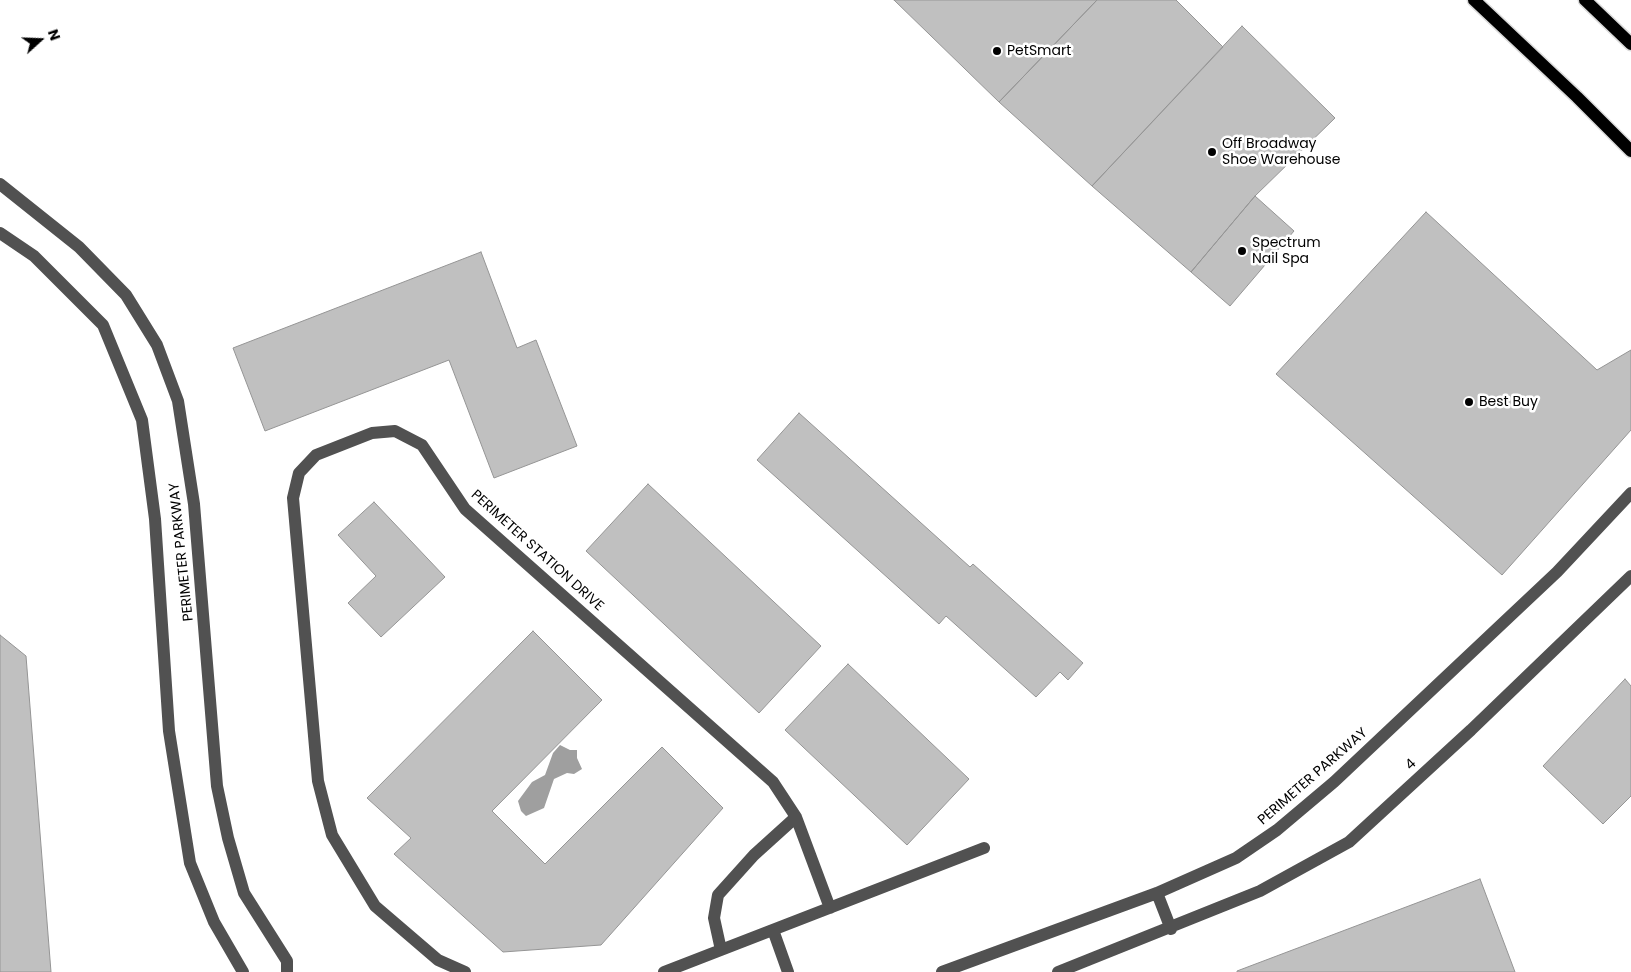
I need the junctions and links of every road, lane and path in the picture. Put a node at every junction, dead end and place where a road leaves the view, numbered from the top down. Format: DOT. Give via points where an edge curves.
graph roads {
  1 [pos="1474,0"];
  2 [pos="1585,0"];
  3 [pos="1631,44"];
  4 [pos="1631,151"];
  5 [pos="0,184"];
  6 [pos="0,233"];
  7 [pos="1631,493"];
  8 [pos="1631,576"];
  9 [pos="796,817"];
  10 [pos="984,848"];
  11 [pos="1157,893"];
  12 [pos="830,908"];
  13 [pos="1171,929"];
  14 [pos="773,930"];
  15 [pos="721,950"];
  16 [pos="243,972"];
  17 [pos="287,972"];
  18 [pos="465,972"];
  19 [pos="664,972"];
  20 [pos="788,972"];
  21 [pos="942,972"];
  22 [pos="1058,972"];
  1 -- 4 [label="main road"];
  2 -- 3 [label="main road"];
  5 -- 17 [label="street, PERIMETER PARKWAY" via="86,254 126,295 158,345 178,401 194,504 217,786 244,893 286,961"];
  6 -- 16 [label="street, PERIMETER PARKWAY" via="34,256 103,325 142,420 155,519 170,731 190,863 214,922"];
  7 -- 11 [label="street, PERIMETER PARKWAY" via="1557,572 1334,782 1277,830 1236,858"];
  8 -- 13 [label="street, 4" via="1350,842 1260,891"];
  9 -- 12 [label="street, PERIMETER STATION DRIVE"];
  9 -- 15 [label="street" via="754,855 718,895 714,918"];
  9 -- 18 [label="street, PERIMETER STATION DRIVE" via="773,782 465,509 422,445 395,431 372,433 316,455 299,473 293,498 318,781 332,835 375,906 438,960"];
  10 -- 12 [label="street"];
  11 -- 13 [label="street"];
  11 -- 21 [label="street, PERIMETER PARKWAY"];
  12 -- 14 [label="street"];
  13 -- 22 [label="street"];
  14 -- 15 [label="street"];
  14 -- 20 [label="street"];
  15 -- 19 [label="street"];
}
